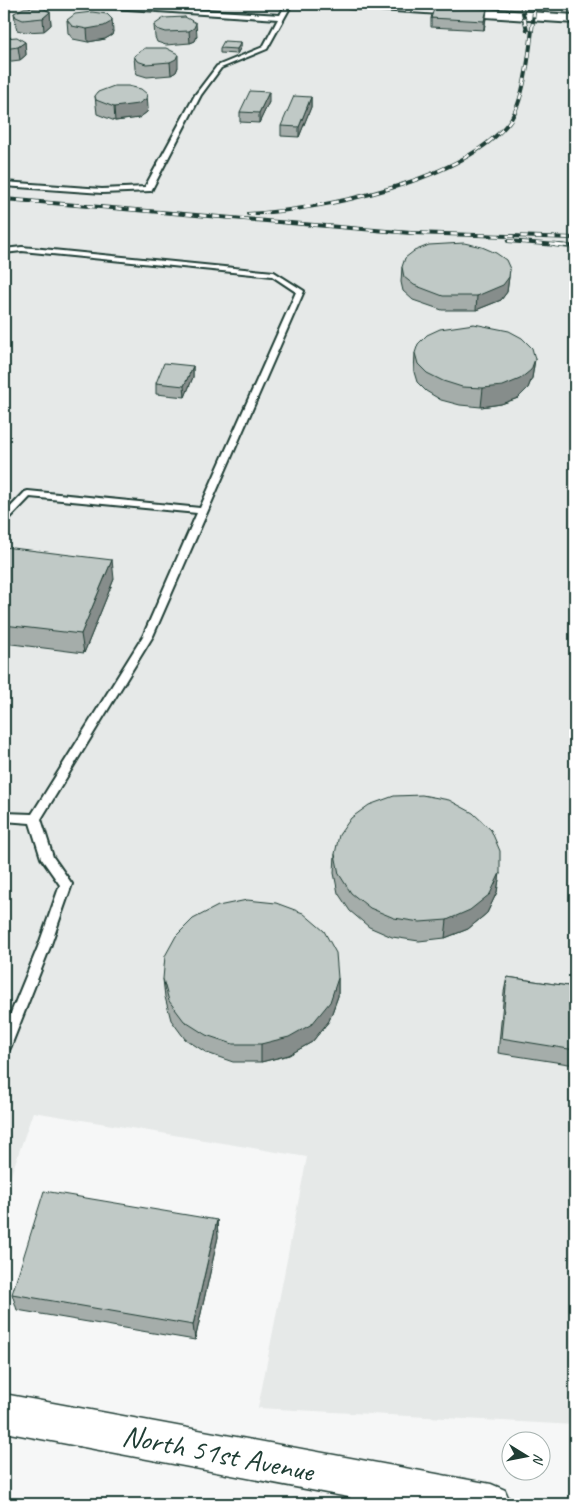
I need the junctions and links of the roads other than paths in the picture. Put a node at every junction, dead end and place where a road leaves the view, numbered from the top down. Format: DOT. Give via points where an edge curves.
graph roads {
  1 [pos="83,4"];
  2 [pos="288,4"];
  3 [pos="349,4"];
  4 [pos="282,17"];
  5 [pos="575,19"];
  6 [pos="4,184"];
  7 [pos="4,251"];
  8 [pos="204,511"];
  9 [pos="4,519"];
  10 [pos="4,817"];
  11 [pos="35,819"];
  12 [pos="4,1046"];
  13 [pos="4,1413"];
  14 [pos="359,1492"];
  15 [pos="490,1504"];
  1 -- 4 [label="lane"];
  2 -- 4 [label="lane"];
  3 -- 5 [label="street"];
  4 -- 6 [label="lane" via="265,48 219,67 198,95 148,189 102,191"];
  7 -- 8 [label="lane" via="22,250 274,274 300,291"];
  8 -- 9 [label="lane" via="28,494"];
  8 -- 11 [label="lane" via="148,636"];
  10 -- 11 [label="lane"];
  11 -- 12 [label="lane" via="47,858 66,884"];
  13 -- 14 [label="main road, North 51st Avenue"];
  14 -- 15 [label="main road, North 51st Avenue"];
}
